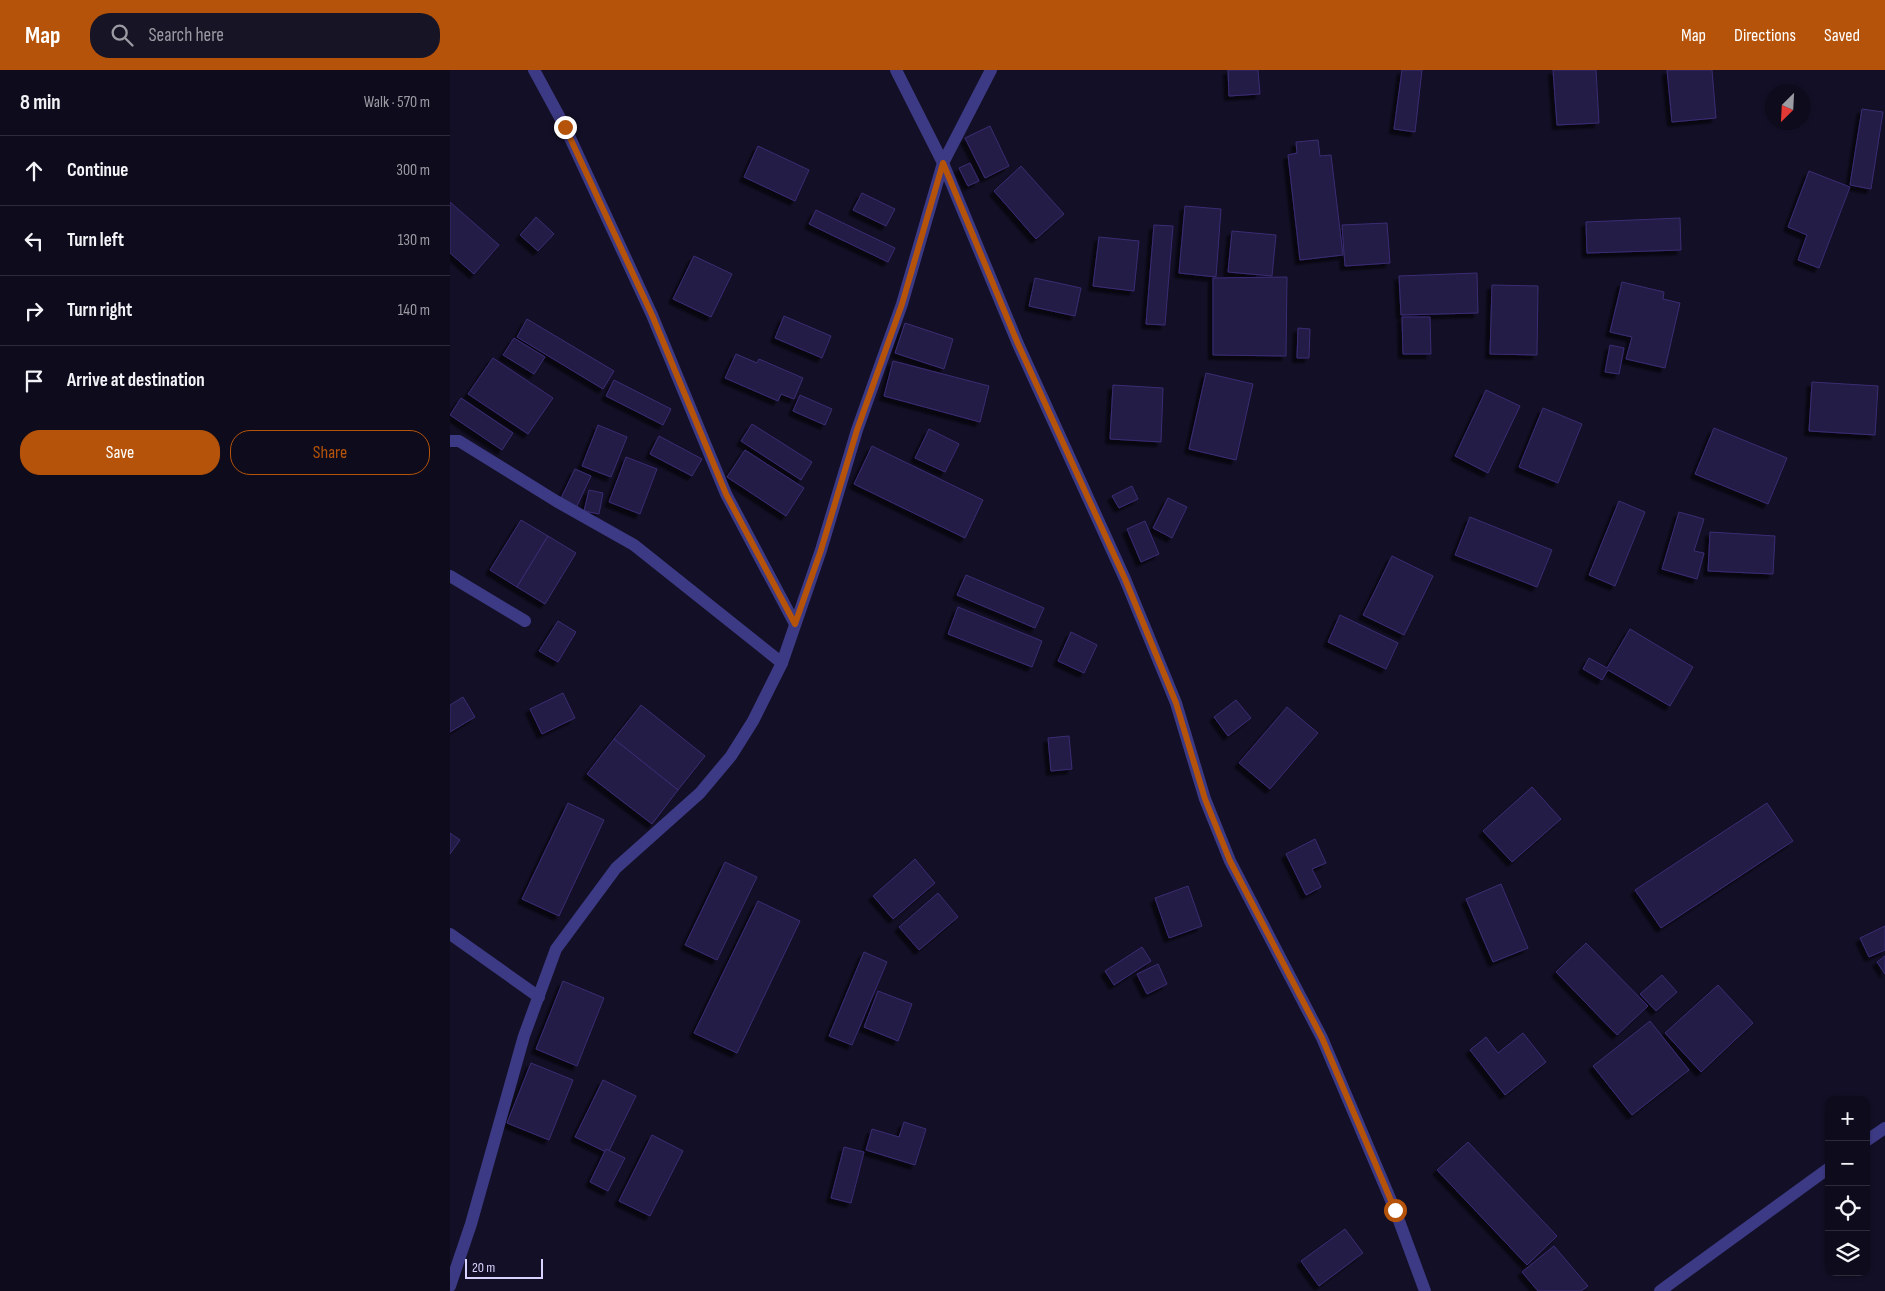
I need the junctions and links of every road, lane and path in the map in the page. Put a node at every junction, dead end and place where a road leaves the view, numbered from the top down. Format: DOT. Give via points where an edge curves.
graph roads {
  1 [pos="534,70"];
  2 [pos="896,70"];
  3 [pos="991,70"];
  4 [pos="943,163"];
  5 [pos="450,441"];
  6 [pos="450,576"];
  7 [pos="525,621"];
  8 [pos="795,624"];
  9 [pos="782,663"];
  10 [pos="450,934"];
  11 [pos="538,997"];
  12 [pos="1885,1128"];
  13 [pos="1870,1138"];
  14 [pos="1825,1171"];
  15 [pos="450,1286"];
  16 [pos="1425,1291"];
  17 [pos="1660,1291"];
  1 -- 8 [label="street" via="565,127 652,315 726,494"];
  2 -- 4 [label="street"];
  3 -- 4 [label="street"];
  4 -- 8 [label="street" via="902,304 857,430"];
  4 -- 16 [label="street" via="1018,344 1125,579 1176,703 1205,799 1230,861 1322,1038 1395,1210"];
  5 -- 9 [label="street" via="459,441 556,501 634,544"];
  6 -- 7 [label="street"];
  8 -- 9 [label="street"];
  9 -- 11 [label="street" via="731,756 700,793 616,868 585,909 556,949"];
  10 -- 11 [label="street"];
  11 -- 15 [label="street"];
  12 -- 13 [label="street"];
  14 -- 17 [label="street"];
}
